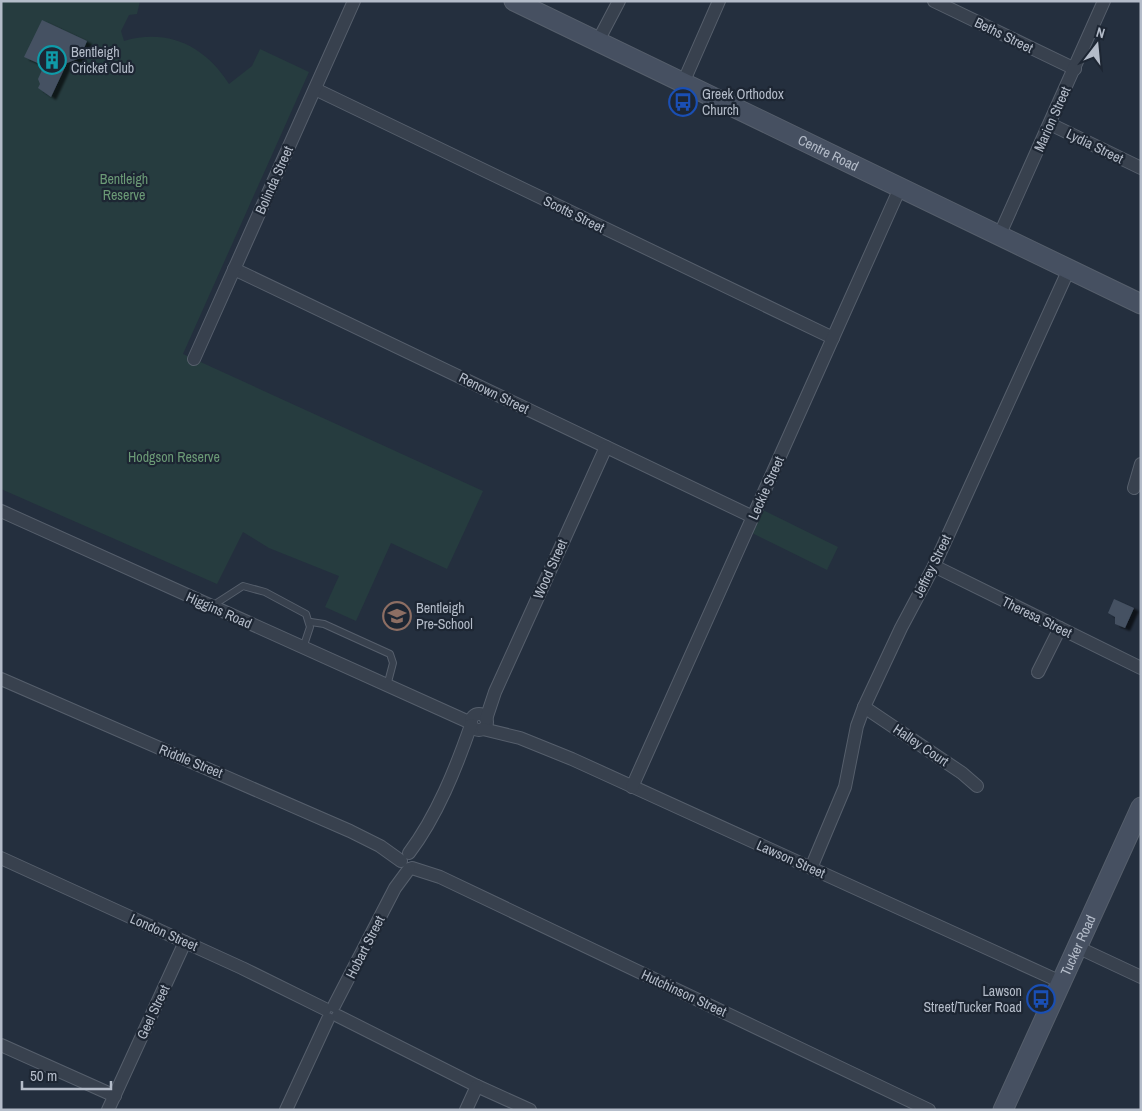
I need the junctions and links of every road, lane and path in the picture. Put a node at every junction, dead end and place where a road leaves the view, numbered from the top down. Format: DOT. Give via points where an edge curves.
graph roads {
  1 [pos="354,1"];
  2 [pos="514,1"];
  3 [pos="619,1"];
  4 [pos="719,1"];
  5 [pos="934,1"];
  6 [pos="1104,1"];
  7 [pos="598,42"];
  8 [pos="1075,70"];
  9 [pos="683,83"];
  10 [pos="315,89"];
  11 [pos="1050,124"];
  12 [pos="1141,168"];
  13 [pos="900,188"];
  14 [pos="999,236"];
  15 [pos="234,269"];
  16 [pos="1069,269"];
  17 [pos="1141,304"];
  18 [pos="833,338"];
  19 [pos="194,359"];
  20 [pos="606,447"];
  21 [pos="1141,464"];
  22 [pos="1134,488"];
  23 [pos="1,511"];
  24 [pos="753,517"];
  25 [pos="934,566"];
  26 [pos="212,606"];
  27 [pos="311,622"];
  28 [pos="1060,628"];
  29 [pos="303,648"];
  30 [pos="1141,668"];
  31 [pos="1038,672"];
  32 [pos="1,679"];
  33 [pos="387,687"];
  34 [pos="864,707"];
  35 [pos="479,722"];
  36 [pos="977,786"];
  37 [pos="632,787"];
  38 [pos="1141,807"];
  39 [pos="1,858"];
  40 [pos="409,861"];
  41 [pos="811,868"];
  42 [pos="185,942"];
  43 [pos="1077,947"];
  44 [pos="1141,977"];
  45 [pos="1061,982"];
  46 [pos="331,1012"];
  47 [pos="1,1044"];
  48 [pos="477,1086"];
  49 [pos="114,1096"];
  50 [pos="108,1110"];
  51 [pos="286,1110"];
  52 [pos="466,1110"];
  53 [pos="530,1110"];
  54 [pos="929,1110"];
  55 [pos="1003,1110"];
  1 -- 10 [label="street, Bolinda Street"];
  2 -- 7 [label="main road, Centre Road"];
  3 -- 7 [label="street"];
  4 -- 9 [label="street"];
  5 -- 8 [label="street, Beths Street"];
  6 -- 8 [label="street, Marion Street"];
  7 -- 9 [label="main road, Centre Road"];
  8 -- 11 [label="street, Marion Street"];
  9 -- 13 [label="main road, Centre Road"];
  10 -- 15 [label="street, Bolinda Street"];
  10 -- 18 [label="street, Scotts Street"];
  11 -- 12 [label="street, Lydia Street"];
  11 -- 14 [label="street, Marion Street"];
  13 -- 14 [label="main road, Centre Road"];
  13 -- 18 [label="street, Leckie Street"];
  14 -- 16 [label="main road, Centre Road"];
  15 -- 19 [label="street, Bolinda Street"];
  15 -- 20 [label="street, Renown Street"];
  16 -- 17 [label="main road, Centre Road"];
  16 -- 25 [label="street, Jeffrey Street"];
  18 -- 24 [label="street, Leckie Street"];
  20 -- 24 [label="street, Renown Street"];
  20 -- 35 [label="street, Wood Street"];
  21 -- 22 [label="street"];
  23 -- 26 [label="street, Higgins Road"];
  24 -- 37 [label="street, Leckie Street"];
  25 -- 28 [label="street, Theresa Street"];
  25 -- 34 [label="street, Jeffrey Street"];
  26 -- 27 [label="lane" via="238,587 249,586 301,610"];
  26 -- 29 [label="street, Higgins Road"];
  27 -- 29 [label="lane"];
  27 -- 33 [label="lane" via="324,624 390,654 393,663"];
  28 -- 30 [label="street, Theresa Street"];
  28 -- 31 [label="street"];
  29 -- 33 [label="street, Higgins Road"];
  32 -- 40 [label="street, Riddle Street" via="232,778"];
  33 -- 35 [label="street, Higgins Road"];
  34 -- 36 [label="street, Halley Court"];
  34 -- 41 [label="street, Jeffrey Street" via="845,787"];
  35 -- 37 [label="street, Lawson Street"];
  35 -- 40 [label="street, Hobart Street"];
  37 -- 41 [label="street, Lawson Street"];
  38 -- 43 [label="main road, Tucker Road"];
  39 -- 42 [label="street, London Street"];
  40 -- 46 [label="street, Hobart Street"];
  40 -- 54 [label="street, Hutchinson Street"];
  41 -- 45 [label="street, Lawson Street"];
  42 -- 46 [label="street, London Street"];
  42 -- 49 [label="street, Geel Street"];
  43 -- 44 [label="street"];
  43 -- 45 [label="main road, Tucker Road"];
  45 -- 55 [label="main road, Tucker Road"];
  46 -- 48 [label="street, London Street"];
  46 -- 51 [label="street, Hobart Street"];
  47 -- 49 [label="street"];
  48 -- 52 [label="street"];
  48 -- 53 [label="street, London Street"];
  49 -- 50 [label="street, Geel Street"];
}
